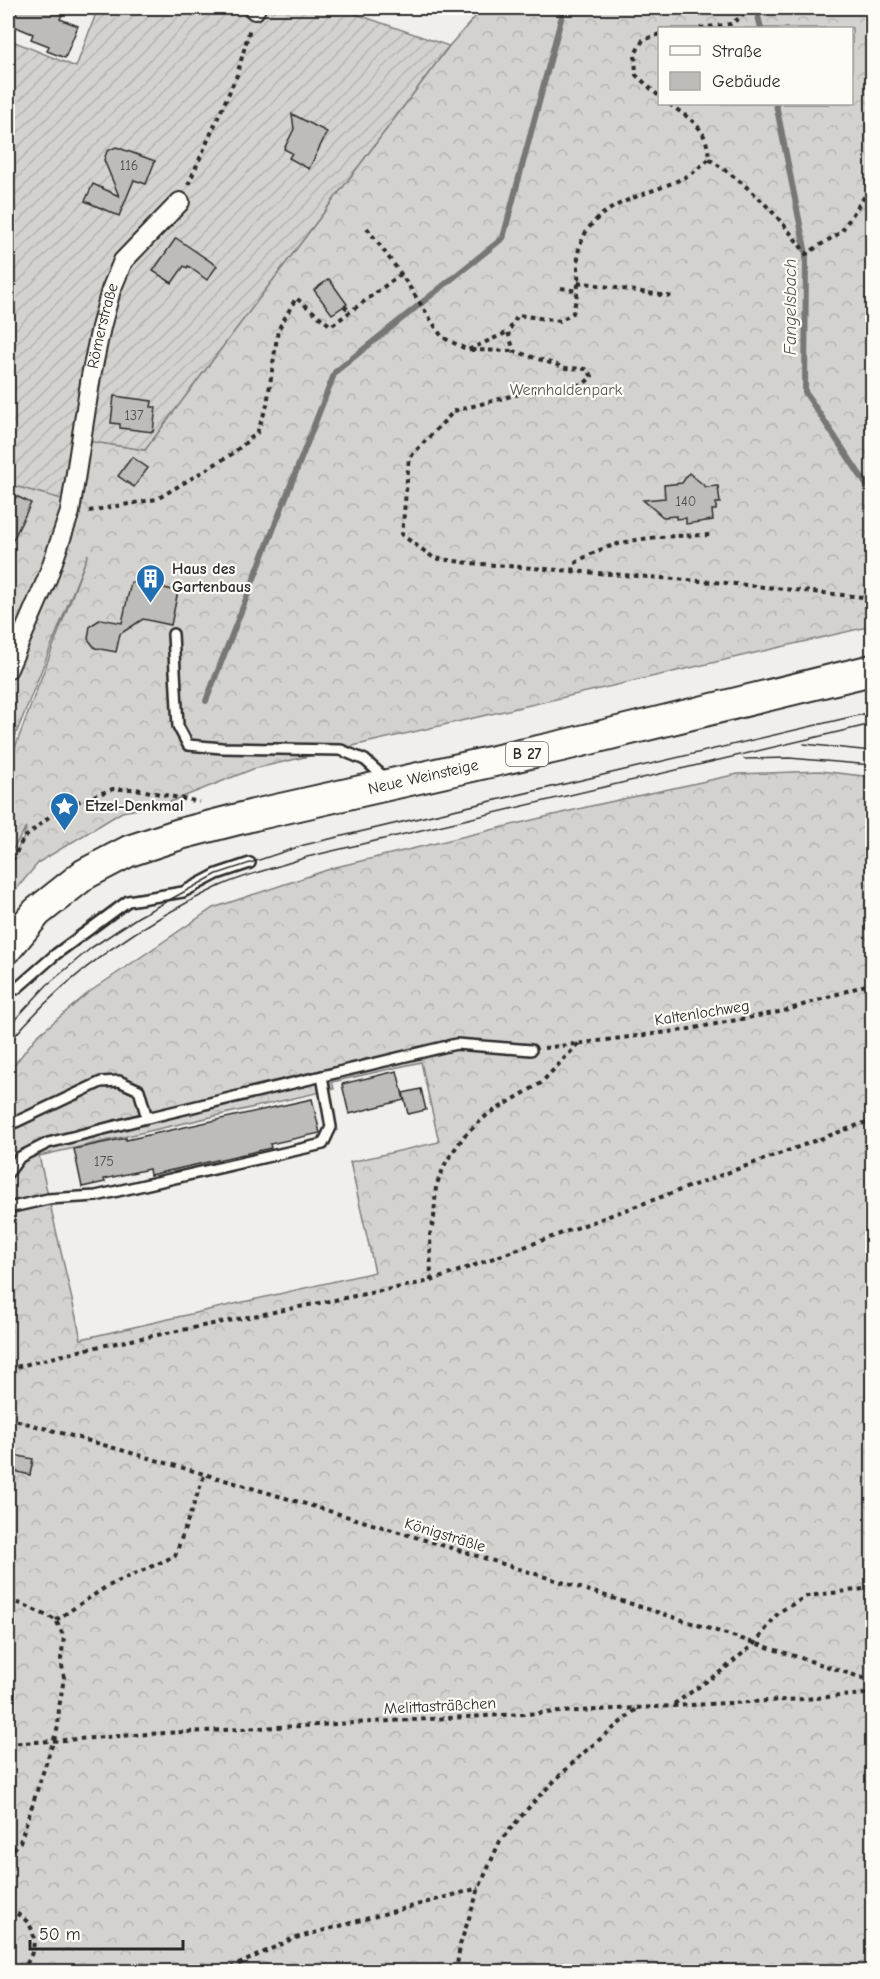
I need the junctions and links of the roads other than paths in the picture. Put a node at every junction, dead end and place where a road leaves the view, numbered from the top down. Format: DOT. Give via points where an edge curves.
graph roads {
  1 [pos="180,202"];
  2 [pos="173,634"];
  3 [pos="8,669"];
  4 [pos="873,670"];
  5 [pos="391,784"];
  6 [pos="250,863"];
  7 [pos="8,947"];
  8 [pos="8,986"];
  9 [pos="531,1050"];
  10 [pos="321,1076"];
  11 [pos="147,1118"];
  12 [pos="8,1124"];
  13 [pos="8,1173"];
  14 [pos="8,1208"];
  1 -- 3 [label="street, Römerstraße" via="123,261 111,290 91,376 70,512 47,579"];
  2 -- 5 [label="lane" via="178,726 188,745 341,750 365,760"];
  4 -- 5 [label="main road, Neue Weinsteige / B 27"];
  5 -- 7 [label="main road, Neue Weinsteige / B 27" via="180,834 129,851 85,874 37,912"];
  6 -- 8 [label="lane" via="217,874 183,892 128,901 16,989"];
  9 -- 10 [label="lane" via="456,1044"];
  10 -- 11 [label="lane"];
  10 -- 14 [label="lane" via="331,1127 323,1144 96,1196 48,1199"];
  11 -- 12 [label="lane" via="139,1090 119,1081 101,1082"];
  11 -- 13 [label="lane" via="48,1143 20,1157"];
}
